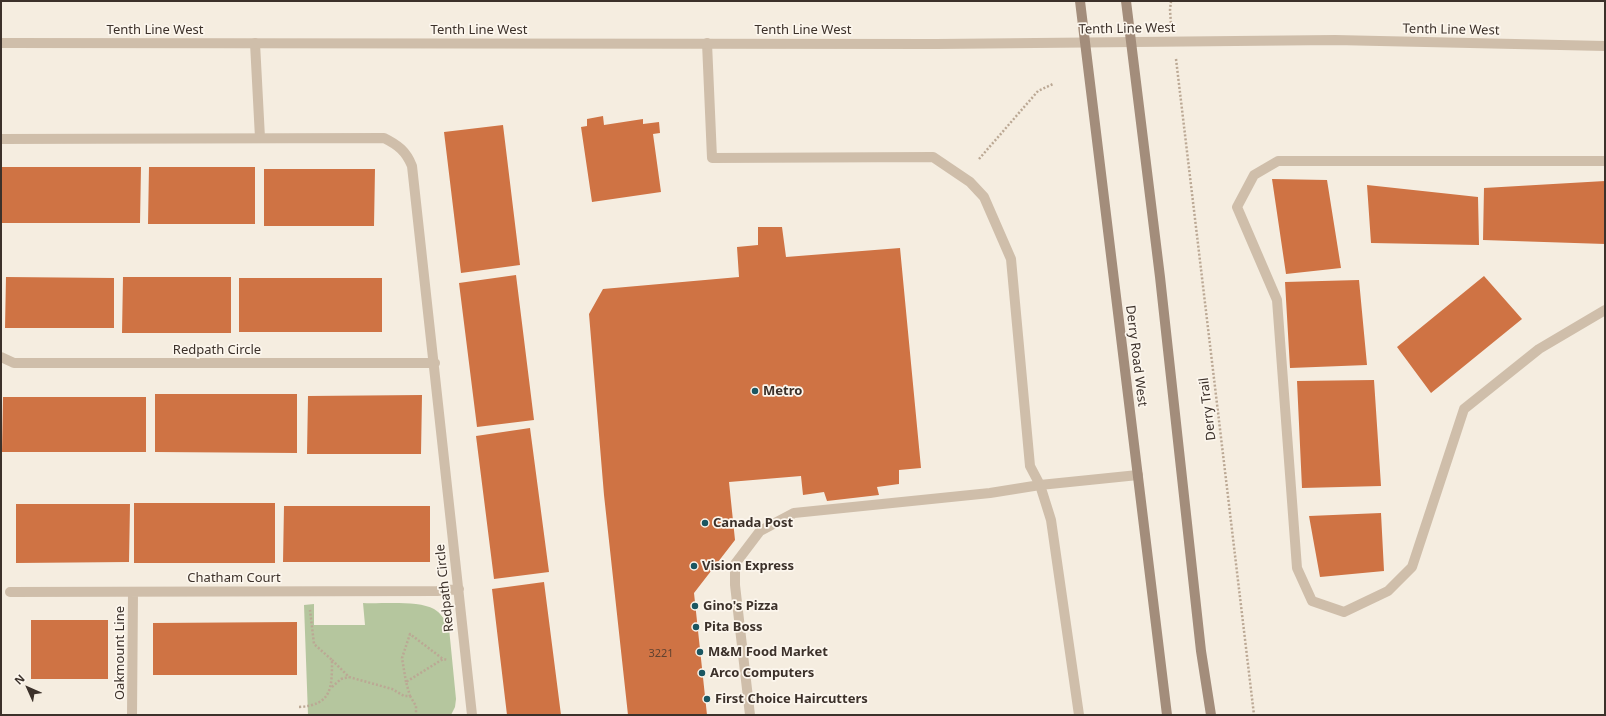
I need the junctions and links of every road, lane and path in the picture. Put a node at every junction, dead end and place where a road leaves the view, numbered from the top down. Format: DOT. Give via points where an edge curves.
graph roads {
  1 [pos="1080,1"];
  2 [pos="1126,1"];
  3 [pos="1171,1"];
  4 [pos="1170,10"];
  5 [pos="1131,42"];
  6 [pos="1,43"];
  7 [pos="256,43"];
  8 [pos="707,43"];
  9 [pos="1085,43"];
  10 [pos="1605,46"];
  11 [pos="1053,84"];
  12 [pos="1181,101"];
  13 [pos="260,138"];
  14 [pos="1,139"];
  15 [pos="979,159"];
  16 [pos="1605,161"];
  17 [pos="1605,310"];
  18 [pos="1,357"];
  19 [pos="435,363"];
  20 [pos="1138,475"];
  21 [pos="1040,485"];
  22 [pos="459,589"];
  23 [pos="309,591"];
  24 [pos="10,592"];
  25 [pos="133,592"];
  26 [pos="443,659"];
  27 [pos="332,660"];
  28 [pos="450,660"];
  29 [pos="349,676"];
  30 [pos="406,682"];
  31 [pos="331,688"];
  32 [pos="410,696"];
  33 [pos="299,707"];
  34 [pos="132,715"];
  35 [pos="416,715"];
  36 [pos="472,715"];
  37 [pos="750,715"];
  38 [pos="1079,715"];
  39 [pos="1167,715"];
  40 [pos="1211,715"];
  41 [pos="1254,715"];
  1 -- 9 [label="main road, Derry Road West"];
  2 -- 5 [label="main road"];
  3 -- 4 [label="path"];
  5 -- 9 [label="street, Tenth Line West"];
  5 -- 10 [label="street, Tenth Line West" via="1335,40"];
  5 -- 40 [label="main road" via="1201,651"];
  6 -- 7 [label="street, Tenth Line West"];
  7 -- 8 [label="street, Tenth Line West"];
  7 -- 13 [label="street"];
  8 -- 9 [label="street, Tenth Line West"];
  8 -- 21 [label="street" via="712,158 934,157 970,182 984,197 1011,259 1030,466"];
  9 -- 20 [label="main road, Derry Road West"];
  11 -- 15 [label="path" via="1038,91"];
  12 -- 41 [label="path, Derry Trail"];
  13 -- 14 [label="street, Redpath Circle"];
  13 -- 19 [label="street, Redpath Circle" via="384,138 399,145 407,154 412,166"];
  16 -- 17 [label="street" via="1278,161 1254,175 1237,207 1276,300 1296,568 1312,601 1344,612 1388,591 1412,567 1464,409 1540,349"];
  18 -- 19 [label="street, Redpath Circle" via="14,363"];
  19 -- 22 [label="street, Redpath Circle"];
  20 -- 21 [label="street"];
  20 -- 39 [label="main road, Derry Road West"];
  21 -- 37 [label="street" via="990,493 794,513 760,531 735,564 735,585"];
  21 -- 38 [label="street" via="1051,520"];
  22 -- 23 [label="street, Chatham Court"];
  22 -- 36 [label="street, Redpath Circle"];
  23 -- 25 [label="street, Chatham Court"];
  23 -- 27 [label="path" via="314,644"];
  24 -- 25 [label="street, Chatham Court"];
  25 -- 34 [label="street, Oakmount Line"];
  26 -- 28 [label="path"];
  26 -- 30 [label="path"];
  26 -- 30 [label="path" via="410,634 402,658"];
  27 -- 29 [label="path"];
  27 -- 31 [label="path"];
  29 -- 31 [label="path"];
  29 -- 32 [label="path"];
  30 -- 32 [label="path"];
  31 -- 33 [label="path" via="325,700 311,707"];
  32 -- 35 [label="path" via="416,706"];
}
